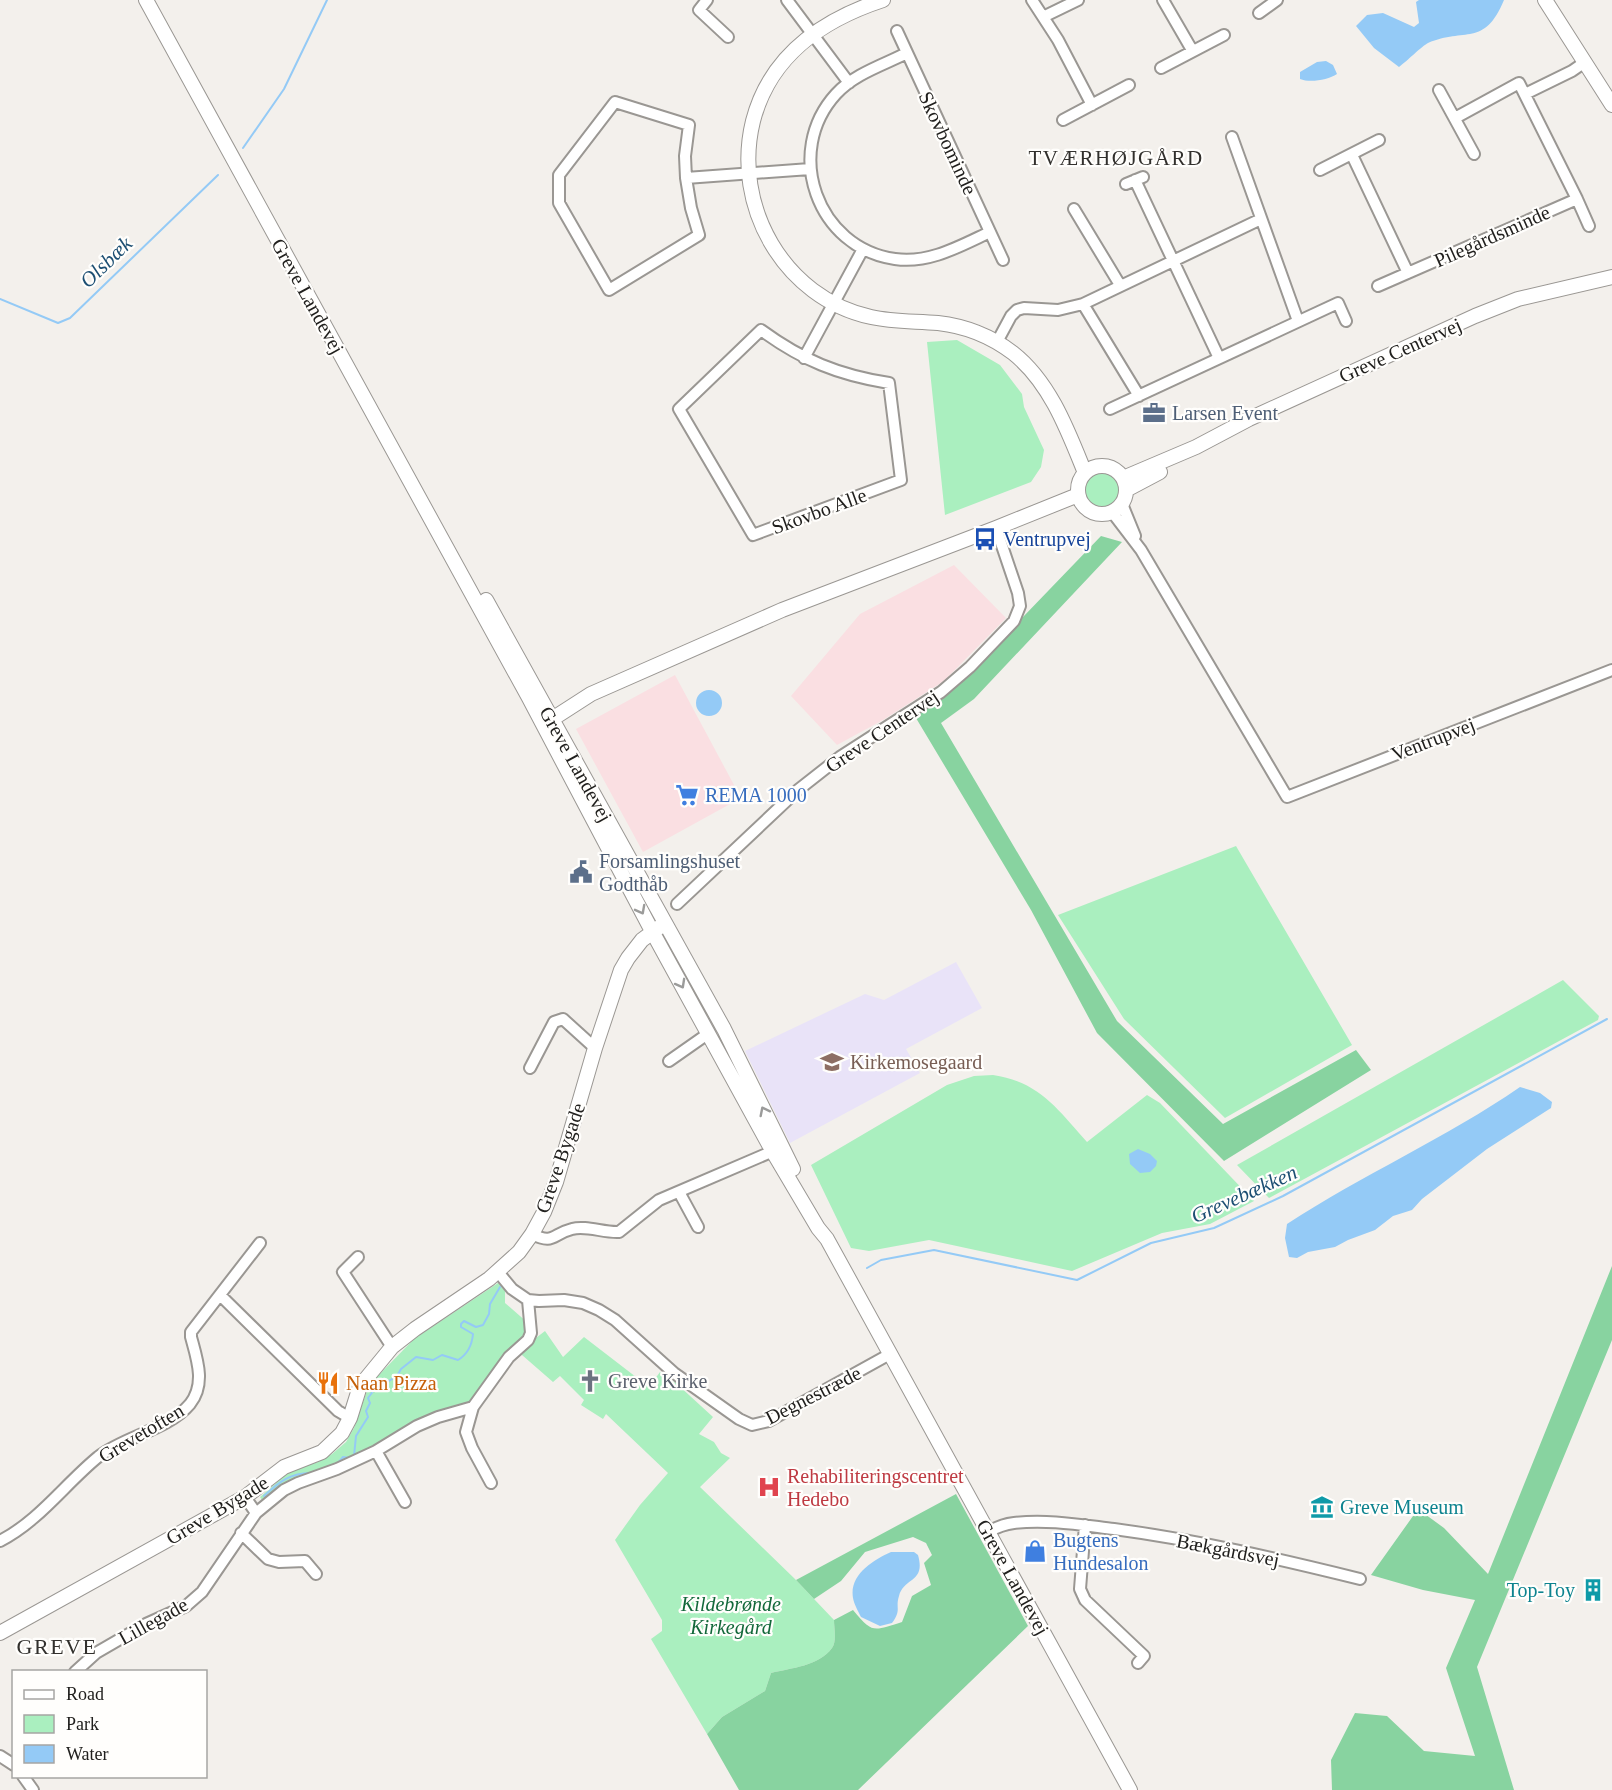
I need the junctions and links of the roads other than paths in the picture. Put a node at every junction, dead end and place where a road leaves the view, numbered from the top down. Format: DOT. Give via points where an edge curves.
graph roads {
  1 [pos="146,0"];
  2 [pos="707,0"];
  3 [pos="787,0"];
  4 [pos="883,0"];
  5 [pos="1032,0"];
  6 [pos="1078,0"];
  7 [pos="1163,0"];
  8 [pos="1277,0"];
  9 [pos="1545,0"];
  10 [pos="1259,14"];
  11 [pos="1043,16"];
  12 [pos="897,32"];
  13 [pos="812,34"];
  14 [pos="1224,34"];
  15 [pos="728,38"];
  16 [pos="1192,50"];
  17 [pos="907,53"];
  18 [pos="1585,62"];
  19 [pos="1161,68"];
  20 [pos="849,83"];
  21 [pos="1129,85"];
  22 [pos="1439,90"];
  23 [pos="1525,94"];
  24 [pos="1092,105"];
  25 [pos="1612,105"];
  26 [pos="1455,118"];
  27 [pos="1063,120"];
  28 [pos="1232,137"];
  29 [pos="1379,140"];
  30 [pos="1474,154"];
  31 [pos="1352,155"];
  32 [pos="810,169"];
  33 [pos="1320,170"];
  34 [pos="748,174"];
  35 [pos="686,178"];
  36 [pos="1135,180"];
  37 [pos="1577,199"];
  38 [pos="1074,209"];
  39 [pos="1261,219"];
  40 [pos="1589,226"];
  41 [pos="990,232"];
  42 [pos="863,249"];
  43 [pos="1003,260"];
  44 [pos="1173,261"];
  45 [pos="1408,273"];
  46 [pos="1612,277"];
  47 [pos="1120,285"];
  48 [pos="1378,285"];
  49 [pos="834,304"];
  50 [pos="1083,304"];
  51 [pos="1298,321"];
  52 [pos="1346,321"];
  53 [pos="997,342"];
  54 [pos="804,358"];
  55 [pos="1219,358"];
  56 [pos="1139,396"];
  57 [pos="1110,410"];
  58 [pos="1091,470"];
  59 [pos="1125,484"];
  60 [pos="1081,500"];
  61 [pos="1117,508"];
  62 [pos="996,528"];
  63 [pos="1612,670"];
  64 [pos="544,715"];
  65 [pos="677,904"];
  66 [pos="665,923"];
  67 [pos="653,933"];
  68 [pos="709,1033"];
  69 [pos="595,1048"];
  70 [pos="669,1061"];
  71 [pos="530,1068"];
  72 [pos="778,1149"];
  73 [pos="679,1192"];
  74 [pos="698,1227"];
  75 [pos="532,1234"];
  76 [pos="260,1243"];
  77 [pos="358,1257"];
  78 [pos="498,1272"];
  79 [pos="220,1295"];
  80 [pos="528,1300"];
  81 [pos="392,1347"];
  82 [pos="890,1354"];
  83 [pos="473,1407"];
  84 [pos="350,1418"];
  85 [pos="376,1451"];
  86 [pos="491,1483"];
  87 [pos="245,1497"];
  88 [pos="405,1502"];
  89 [pos="256,1513"];
  90 [pos="1085,1525"];
  91 [pos="988,1532"];
  92 [pos="241,1533"];
  93 [pos="0,1541"];
  94 [pos="316,1574"];
  95 [pos="1360,1579"];
  96 [pos="0,1633"];
  97 [pos="1138,1663"];
  98 [pos="76,1670"];
  99 [pos="1130,1790"];
  1 -- 64 [label="street, Greve Landevej"];
  2 -- 15 [label="street" via="699,10"];
  3 -- 13 [label="street"];
  4 -- 13 [label="street" via="834,20"];
  5 -- 11 [label="street"];
  6 -- 11 [label="street"];
  7 -- 16 [label="street"];
  8 -- 10 [label="street"];
  9 -- 18 [label="street"];
  11 -- 24 [label="street"];
  12 -- 17 [label="street, Skovbominde"];
  13 -- 20 [label="street"];
  13 -- 34 [label="street" via="787,58 762,96 753,121"];
  14 -- 16 [label="street"];
  16 -- 19 [label="street"];
  17 -- 20 [label="street"];
  17 -- 41 [label="street, Skovbominde"];
  18 -- 23 [label="street"];
  18 -- 25 [label="street"];
  20 -- 32 [label="street" via="818,121"];
  21 -- 24 [label="street"];
  22 -- 26 [label="street"];
  23 -- 26 [label="street" via="1519,82"];
  23 -- 37 [label="street"];
  24 -- 27 [label="street"];
  26 -- 30 [label="street"];
  28 -- 39 [label="street"];
  29 -- 31 [label="street"];
  31 -- 33 [label="street"];
  31 -- 45 [label="street"];
  32 -- 34 [label="street"];
  32 -- 42 [label="street" via="821,208 846,238"];
  34 -- 35 [label="street"];
  34 -- 49 [label="street" via="758,218 774,250 811,289"];
  35 -- 35 [label="street" via="689,125 615,102 560,175 560,203 609,290 699,235"];
  36 -- 44 [label="street"];
  37 -- 40 [label="street"];
  37 -- 45 [label="street, Pilegårdsminde"];
  38 -- 47 [label="street"];
  39 -- 44 [label="street"];
  39 -- 51 [label="street"];
  41 -- 42 [label="street" via="947,252 913,260 887,258"];
  41 -- 43 [label="street, Skovbominde"];
  42 -- 49 [label="street"];
  44 -- 47 [label="street"];
  44 -- 55 [label="street"];
  45 -- 48 [label="street, Pilegårdsminde"];
  46 -- 59 [label="street, Greve Centervej" via="1518,299 1475,316 1250,419 1196,447 1163,470"];
  47 -- 50 [label="street"];
  49 -- 53 [label="street" via="886,320 954,326"];
  49 -- 54 [label="street"];
  50 -- 53 [label="street" via="1058,310 1017,310"];
  50 -- 56 [label="street"];
  51 -- 52 [label="street" via="1338,303"];
  51 -- 55 [label="street"];
  53 -- 58 [label="street" via="1038,378"];
  54 -- 54 [label="street, Skovbo Alle" via="850,375 889,383 901,480 753,535 679,409 761,330"];
  55 -- 56 [label="street"];
  56 -- 57 [label="street"];
  58 -- 59 [label="street" via="1112,468"];
  58 -- 60 [label="street" via="1080,479"];
  59 -- 61 [label="street"];
  60 -- 61 [label="street" via="1096,514"];
  60 -- 62 [label="street"];
  61 -- 63 [label="street, Ventrupvej" via="1287,797"];
  62 -- 64 [label="street" via="782,610"];
  62 -- 65 [label="street, Greve Centervej" via="1018,593 1020,606 1014,621 970,668 941,692 840,757 798,790"];
  64 -- 66 [label="street, Greve Landevej"];
  64 -- 67 [label="street, Greve Landevej, one-way"];
  66 -- 67 [label="street, Greve Bygade"];
  72 -- 66 [label="street, Greve Landevej, one-way" via="724,1029"];
  67 -- 68 [label="street, Greve Landevej, one-way"];
  67 -- 69 [label="street, Greve Bygade" via="642,940 625,963"];
  68 -- 70 [label="street"];
  68 -- 72 [label="street, Greve Landevej"];
  69 -- 71 [label="street" via="563,1019 554,1022"];
  69 -- 75 [label="street, Greve Bygade" via="556,1182"];
  72 -- 73 [label="street"];
  72 -- 82 [label="street, Greve Landevej" via="823,1225"];
  73 -- 74 [label="street"];
  73 -- 75 [label="street" via="659,1200 619,1232 570,1229 550,1240"];
  75 -- 78 [label="street, Greve Bygade"];
  76 -- 79 [label="street, Grevetoften"];
  77 -- 81 [label="street" via="343,1272"];
  78 -- 80 [label="street"];
  78 -- 81 [label="street, Greve Bygade"];
  79 -- 84 [label="street" via="338,1411"];
  79 -- 93 [label="street, Grevetoften" via="191,1332 199,1374 190,1404 167,1421 98,1457 33,1519"];
  80 -- 82 [label="street, Degnestræde" via="564,1300 599,1310 674,1373 752,1425 769,1421"];
  80 -- 83 [label="street" via="532,1324 528,1340 509,1357"];
  81 -- 84 [label="street, Greve Bygade" via="360,1386"];
  82 -- 91 [label="street, Greve Landevej"];
  83 -- 85 [label="street, Lillegade" via="417,1426"];
  83 -- 86 [label="street" via="466,1432"];
  84 -- 87 [label="street, Greve Bygade" via="322,1452 282,1469"];
  85 -- 88 [label="street"];
  85 -- 89 [label="street, Lillegade" via="284,1490"];
  87 -- 89 [label="street"];
  87 -- 96 [label="street, Greve Bygade"];
  89 -- 92 [label="street, Lillegade"];
  90 -- 91 [label="street, Bækgårdsvej" via="1014,1523"];
  90 -- 95 [label="street, Bækgårdsvej" via="1216,1547"];
  90 -- 97 [label="street" via="1080,1589 1085,1600 1144,1656"];
  91 -- 99 [label="street, Greve Landevej"];
  92 -- 94 [label="street" via="268,1559 279,1563 305,1561"];
  92 -- 98 [label="street, Lillegade" via="202,1592 186,1606 96,1653"];
}
